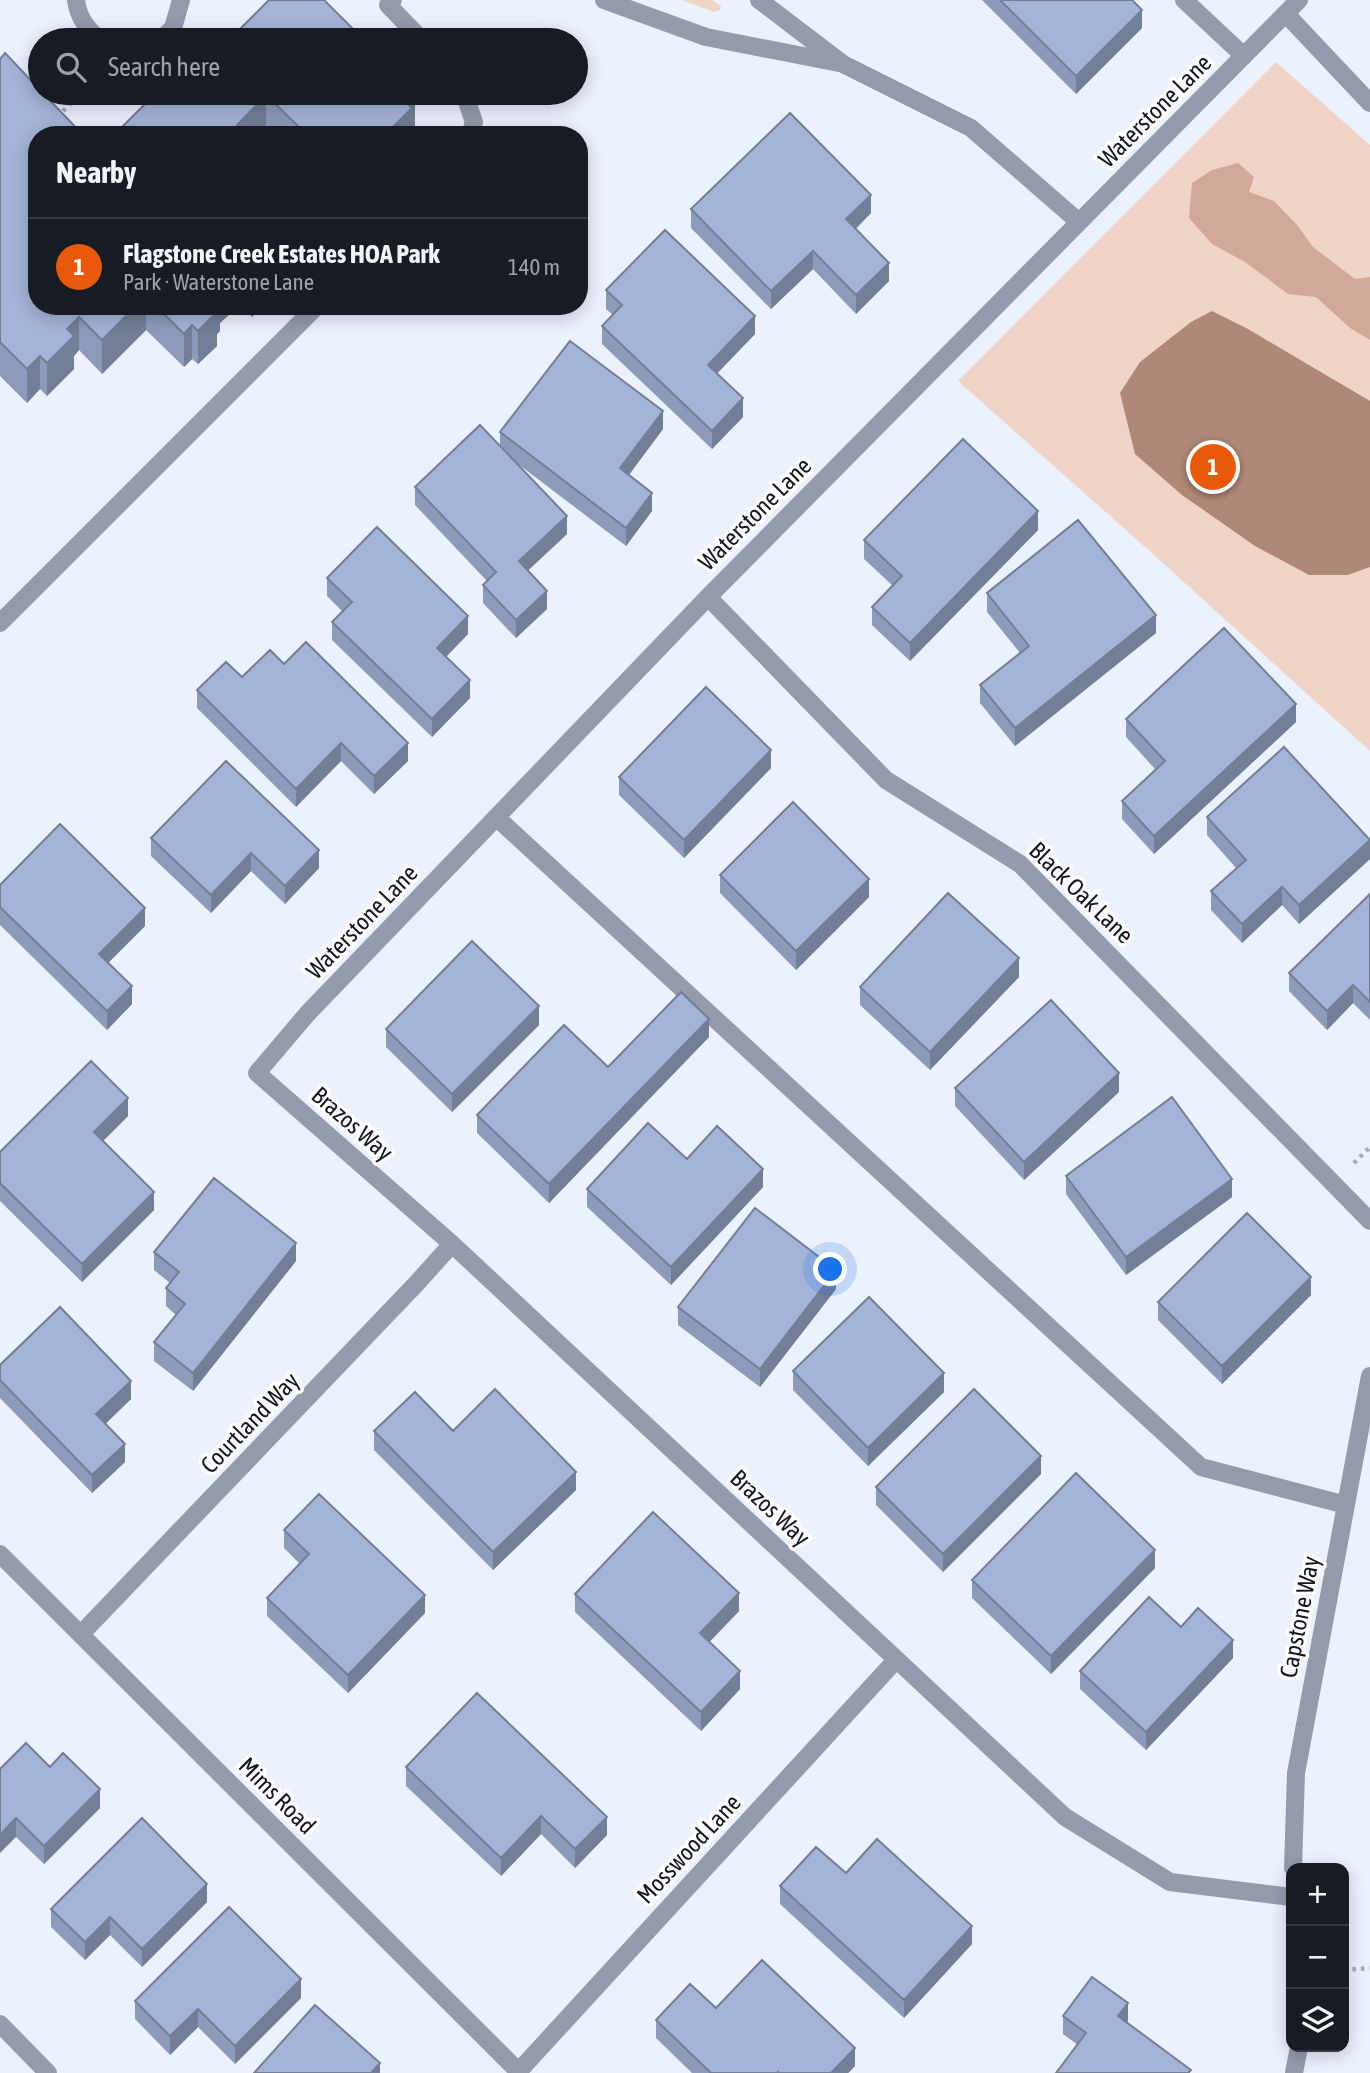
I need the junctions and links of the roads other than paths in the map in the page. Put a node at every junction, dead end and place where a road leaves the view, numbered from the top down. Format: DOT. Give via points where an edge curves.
graph roads {
  1 [pos="76,0"];
  2 [pos="181,0"];
  3 [pos="604,0"];
  4 [pos="1184,0"];
  5 [pos="1300,0"];
  6 [pos="388,2"];
  7 [pos="768,2"];
  8 [pos="1286,14"];
  9 [pos="88,28"];
  10 [pos="173,28"];
  11 [pos="411,28"];
  12 [pos="1244,56"];
  13 [pos="843,64"];
  14 [pos="1370,103"];
  15 [pos="468,105"];
  16 [pos="473,126"];
  17 [pos="1079,222"];
  18 [pos="308,315"];
  19 [pos="708,597"];
  20 [pos="0,623"];
  21 [pos="496,817"];
  22 [pos="257,1073"];
  23 [pos="1370,1221"];
  24 [pos="452,1244"];
  25 [pos="1370,1376"];
  26 [pos="1346,1505"];
  27 [pos="0,1553"];
  28 [pos="81,1634"];
  29 [pos="897,1660"];
  30 [pos="1293,1863"];
  31 [pos="1286,1896"];
  32 [pos="0,2024"];
  33 [pos="1298,2052"];
  34 [pos="519,2072"];
  35 [pos="48,2073"];
  36 [pos="1294,2073"];
  1 -- 9 [label="street"];
  2 -- 10 [label="street"];
  3 -- 13 [label="street" via="706,37"];
  4 -- 12 [label="street"];
  5 -- 8 [label="street, Waterstone Lane"];
  6 -- 11 [label="street"];
  7 -- 13 [label="street"];
  8 -- 12 [label="street, Waterstone Lane"];
  8 -- 14 [label="street"];
  12 -- 17 [label="street, Waterstone Lane"];
  13 -- 17 [label="street" via="971,128"];
  15 -- 16 [label="street"];
  17 -- 19 [label="street, Waterstone Lane"];
  18 -- 20 [label="street"];
  19 -- 21 [label="street, Waterstone Lane"];
  19 -- 23 [label="street, Black Oak Lane" via="886,780 1020,864"];
  21 -- 22 [label="street, Waterstone Lane" via="308,1013"];
  21 -- 26 [label="street" via="1201,1466"];
  22 -- 24 [label="street, Brazos Way"];
  24 -- 28 [label="street, Courtland Way"];
  24 -- 29 [label="street, Brazos Way"];
  25 -- 26 [label="street, Capstone Way"];
  26 -- 30 [label="street, Capstone Way" via="1296,1773"];
  27 -- 28 [label="street, Mims Road"];
  28 -- 34 [label="street, Mims Road"];
  29 -- 31 [label="street, Brazos Way" via="1065,1818 1170,1882"];
  29 -- 34 [label="street, Mosswood Lane"];
  32 -- 35 [label="street"];
  33 -- 36 [label="street"];
}
